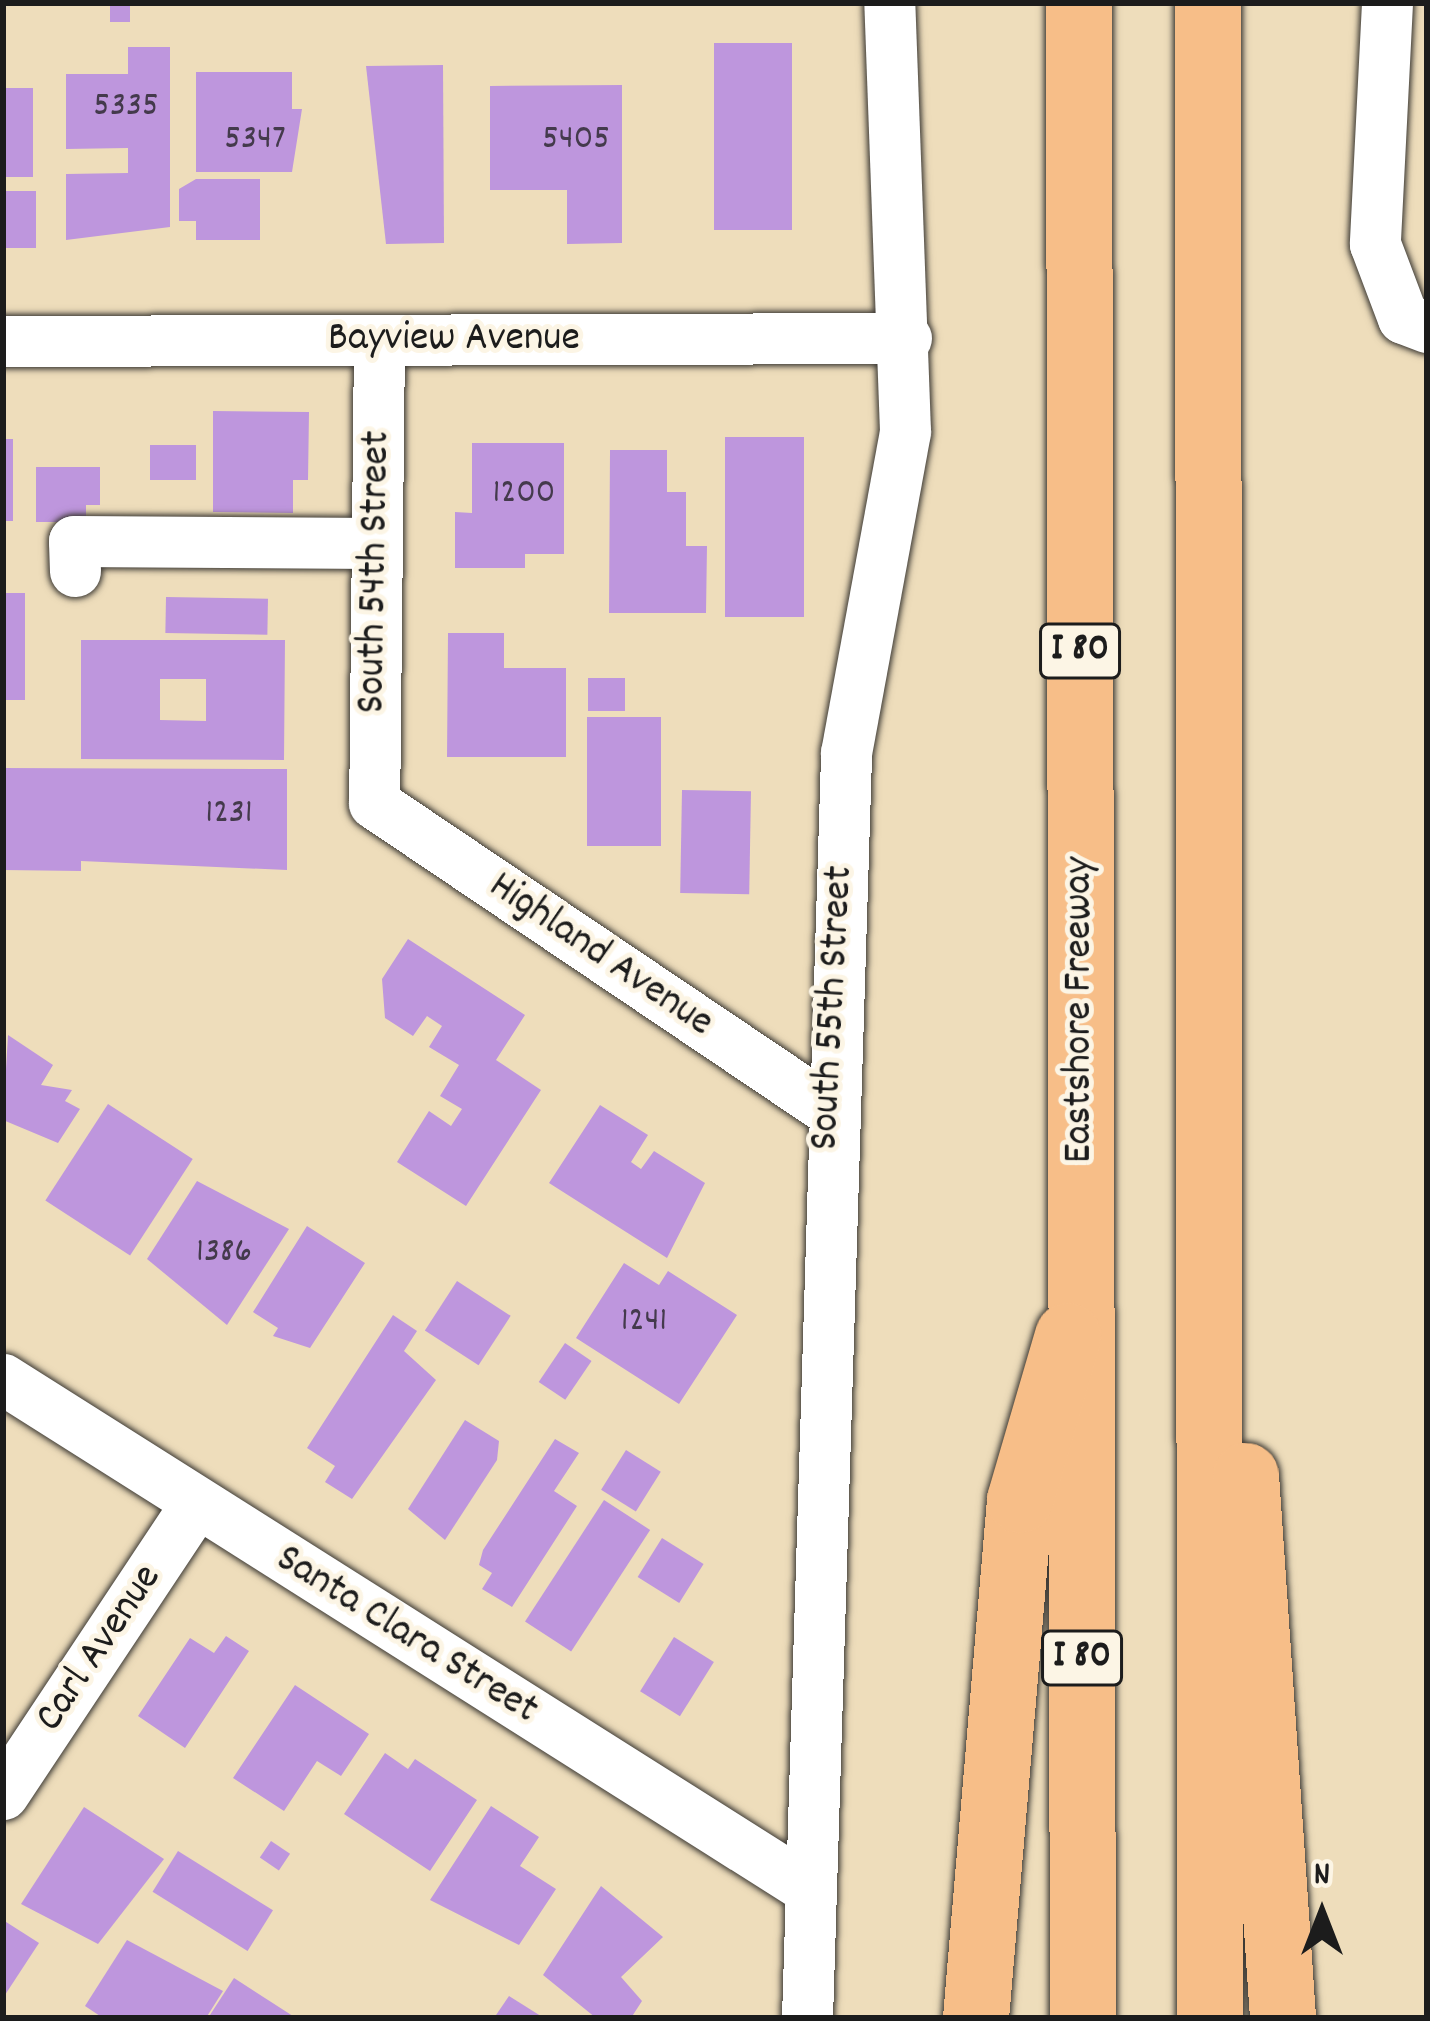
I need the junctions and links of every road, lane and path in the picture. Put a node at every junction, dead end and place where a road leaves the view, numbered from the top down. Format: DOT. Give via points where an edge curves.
graph roads {
  1 [pos="889,3"];
  2 [pos="1079,3"];
  3 [pos="1208,3"];
  4 [pos="1387,3"];
  5 [pos="1415,322"];
  6 [pos="906,338"];
  7 [pos="3,340"];
  8 [pos="379,340"];
  9 [pos="377,543"];
  10 [pos="75,571"];
  11 [pos="374,803"];
  12 [pos="827,1109"];
  13 [pos="1208,1114"];
  14 [pos="1082,1299"];
  15 [pos="3,1379"];
  16 [pos="196,1504"];
  17 [pos="3,1794"];
  18 [pos="811,1890"];
  19 [pos="807,2018"];
  20 [pos="976,2018"];
  21 [pos="1082,2018"];
  22 [pos="1210,2018"];
  23 [pos="1283,2018"];
  1 -- 6 [label="street, South 55th Street"];
  2 -- 14 [label="highway, Eastshore Freeway / I 80"];
  3 -- 13 [label="highway"];
  4 -- 5 [label="street" via="1375,244"];
  6 -- 8 [label="street, Bayview Avenue"];
  6 -- 12 [label="street, South 55th Street" via="905,430 846,753"];
  7 -- 8 [label="street, Bayview Avenue"];
  8 -- 9 [label="street, South 54th Street"];
  9 -- 10 [label="street" via="74,541"];
  9 -- 11 [label="street, South 54th Street"];
  11 -- 12 [label="street, Highland Avenue"];
  12 -- 18 [label="street, South 55th Street"];
  13 -- 22 [label="highway"];
  13 -- 23 [label="highway" via="1263,1641"];
  14 -- 20 [label="highway" via="1029,1439 1020,1500"];
  14 -- 21 [label="highway, Eastshore Freeway / I 80"];
  15 -- 16 [label="street, Santa Clara Street"];
  16 -- 17 [label="street, Carl Avenue"];
  16 -- 18 [label="street, Santa Clara Street"];
  18 -- 19 [label="street, South 55th Street"];
}
